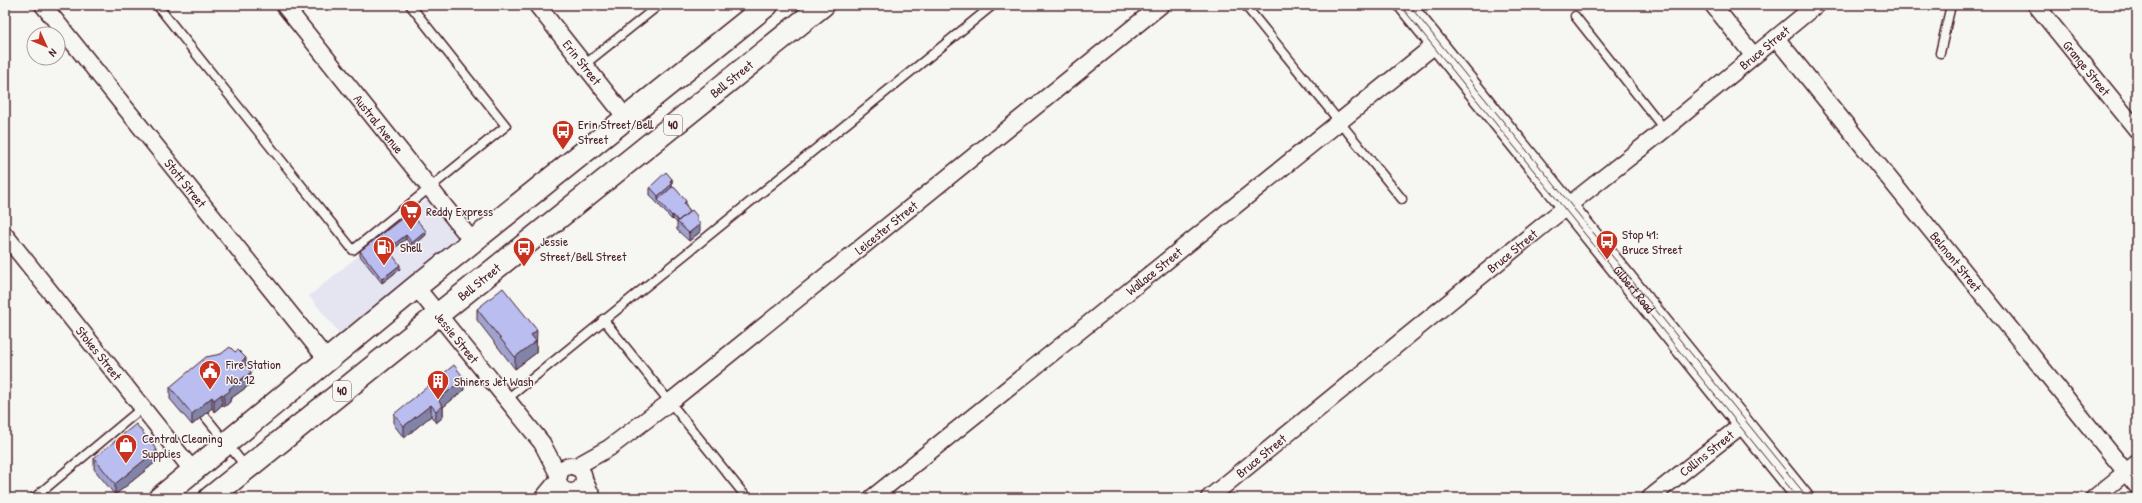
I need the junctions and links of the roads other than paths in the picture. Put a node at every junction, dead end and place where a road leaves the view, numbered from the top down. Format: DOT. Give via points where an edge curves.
graph roads {
  1 [pos="43,5"];
  2 [pos="157,5"];
  3 [pos="284,5"];
  4 [pos="410,5"];
  5 [pos="537,5"];
  6 [pos="659,5"];
  7 [pos="767,5"];
  8 [pos="823,5"];
  9 [pos="992,5"];
  10 [pos="1161,5"];
  11 [pos="1246,5"];
  12 [pos="1405,5"];
  13 [pos="1712,5"];
  14 [pos="1816,5"];
  15 [pos="1951,5"];
  16 [pos="2036,5"];
  17 [pos="1575,16"];
  18 [pos="1776,38"];
  19 [pos="1436,44"];
  20 [pos="1940,53"];
  21 [pos="1753,55"];
  22 [pos="584,65"];
  23 [pos="627,119"];
  24 [pos="1340,121"];
  25 [pos="1665,130"];
  26 [pos="2137,130"];
  27 [pos="430,188"];
  28 [pos="1402,199"];
  29 [pos="1568,207"];
  30 [pos="5,235"];
  31 [pos="473,242"];
  32 [pos="416,287"];
  33 [pos="437,314"];
  34 [pos="603,319"];
  35 [pos="328,361"];
  36 [pos="507,399"];
  37 [pos="670,402"];
  38 [pos="142,408"];
  39 [pos="204,415"];
  40 [pos="1743,424"];
  41 [pos="227,443"];
  42 [pos="247,468"];
  43 [pos="2131,468"];
  44 [pos="193,470"];
  45 [pos="571,483"];
  46 [pos="2137,486"];
  47 [pos="34,498"];
  48 [pos="160,498"];
  49 [pos="210,498"];
  50 [pos="544,498"];
  51 [pos="593,498"];
  52 [pos="747,498"];
  53 [pos="872,498"];
  54 [pos="1209,498"];
  55 [pos="1650,498"];
  56 [pos="1803,498"];
  57 [pos="2094,498"];
  1 -- 35 [label="street, Stott Street"];
  2 -- 27 [label="lane" via="353,250"];
  3 -- 27 [label="street, Austral Avenue"];
  4 -- 27 [label="lane" via="506,126"];
  5 -- 22 [label="street, Erin Street"];
  6 -- 22 [label="lane"];
  7 -- 23 [label="highway, 40"];
  8 -- 33 [label="highway, Bell Street / 40"];
  9 -- 34 [label="lane"];
  10 -- 37 [label="street, Leicester Street"];
  11 -- 24 [label="lane"];
  12 -- 19 [label="street, Gilbert Road"];
  13 -- 21 [label="street"];
  14 -- 18 [label="street, Bruce Street"];
  15 -- 20 [label="lane"];
  16 -- 26 [label="street, Grange Street"];
  17 -- 25 [label="lane"];
  18 -- 21 [label="street, Bruce Street"];
  18 -- 43 [label="street, Belmont Street"];
  19 -- 24 [label="street, Wallace Street"];
  19 -- 29 [label="street, Gilbert Road"];
  21 -- 25 [label="street, Bruce Street"];
  22 -- 23 [label="street, Erin Street"];
  23 -- 31 [label="highway, 40"];
  24 -- 28 [label="lane"];
  24 -- 53 [label="street, Wallace Street"];
  25 -- 29 [label="street, Bruce Street"];
  27 -- 31 [label="street, Austral Avenue"];
  29 -- 40 [label="street, Gilbert Road"];
  29 -- 54 [label="street, Bruce Street"];
  30 -- 38 [label="street, Stokes Street"];
  31 -- 32 [label="highway, 40"];
  32 -- 33 [label="street, Jessie Street"];
  32 -- 35 [label="highway, 40"];
  33 -- 36 [label="street, Jessie Street"];
  33 -- 42 [label="highway, Bell Street / 40"];
  34 -- 36 [label="lane"];
  34 -- 37 [label="lane"];
  35 -- 41 [label="highway, 40"];
  36 -- 45 [label="street, Jessie Street"];
  37 -- 45 [label="street, Leicester Street" via="609,448"];
  37 -- 52 [label="lane"];
  38 -- 44 [label="street, Stokes Street"];
  38 -- 47 [label="lane"];
  39 -- 41 [label="lane"];
  40 -- 55 [label="street, Collins Street"];
  40 -- 56 [label="street, Gilbert Road"];
  41 -- 42 [label="lane"];
  41 -- 44 [label="highway, 40"];
  42 -- 49 [label="highway, Bell Street / 40"];
  43 -- 46 [label="street, Belmont Street"];
  43 -- 57 [label="street"];
  44 -- 48 [label="highway, 40"];
  45 -- 50 [label="street, Leicester Street"];
  45 -- 51 [label="street, Jessie Street"];
}
